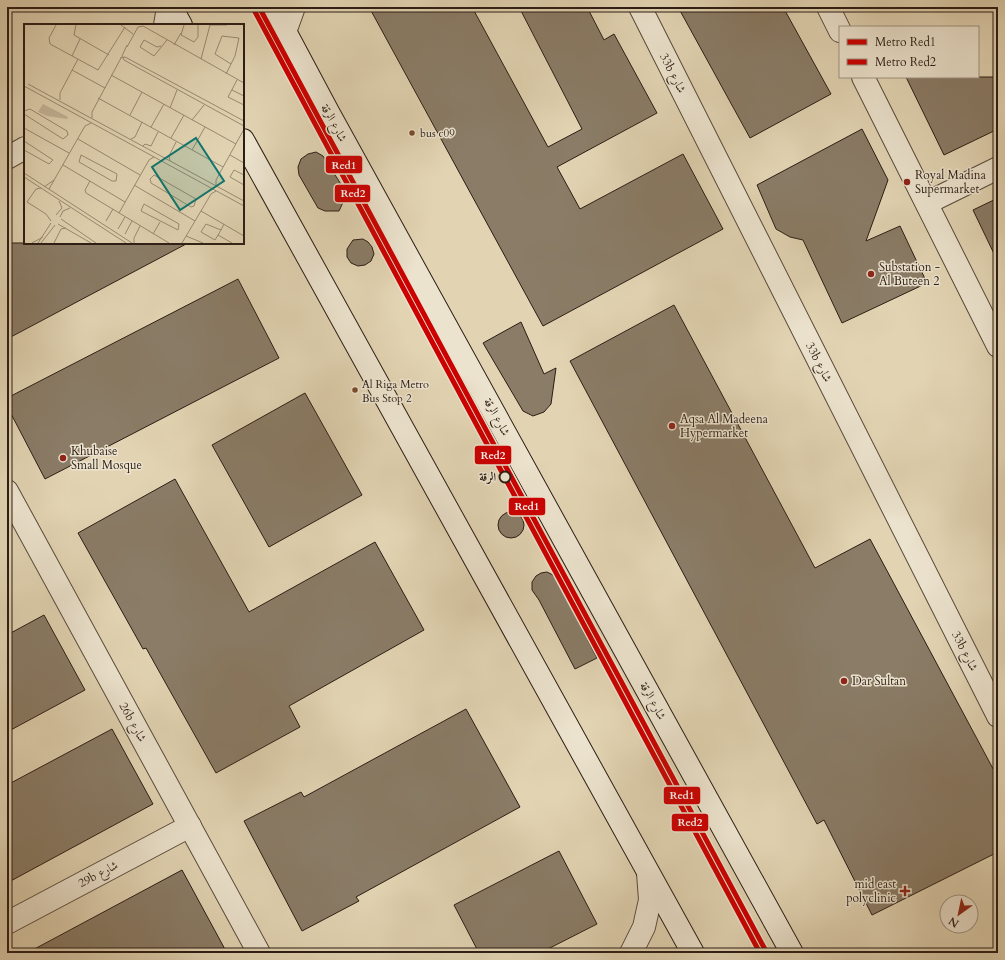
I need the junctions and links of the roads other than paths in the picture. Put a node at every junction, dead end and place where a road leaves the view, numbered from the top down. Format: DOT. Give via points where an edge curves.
graph roads {
  1 [pos="168,7"];
  2 [pos="171,7"];
  3 [pos="272,7"];
  4 [pos="294,7"];
  5 [pos="640,7"];
  6 [pos="828,7"];
  7 [pos="166,24"];
  8 [pos="180,24"];
  9 [pos="839,29"];
  10 [pos="285,32"];
  11 [pos="864,78"];
  12 [pos="244,142"];
  13 [pos="24,149"];
  14 [pos="7,158"];
  15 [pos="998,168"];
  16 [pos="927,203"];
  17 [pos="998,346"];
  18 [pos="7,491"];
  19 [pos="998,716"];
  20 [pos="190,826"];
  21 [pos="648,873"];
  22 [pos="7,923"];
  23 [pos="259,953"];
  24 [pos="631,953"];
  25 [pos="693,953"];
  26 [pos="792,953"];
  1 -- 7 [label="street"];
  2 -- 8 [label="street"];
  3 -- 10 [label="street, شارع الرقة"];
  4 -- 10 [label="street"];
  5 -- 19 [label="street, 33b شارع"];
  6 -- 9 [label="street"];
  10 -- 26 [label="street, شارع الرقة"];
  11 -- 16 [label="street"];
  12 -- 21 [label="street"];
  13 -- 14 [label="street"];
  15 -- 16 [label="street"];
  16 -- 17 [label="street"];
  18 -- 20 [label="street, 26b شارع"];
  20 -- 22 [label="street, 29b شارع"];
  20 -- 23 [label="street, 26b شارع"];
  21 -- 24 [label="street" via="650,900 644,927"];
  21 -- 25 [label="street"];
}
